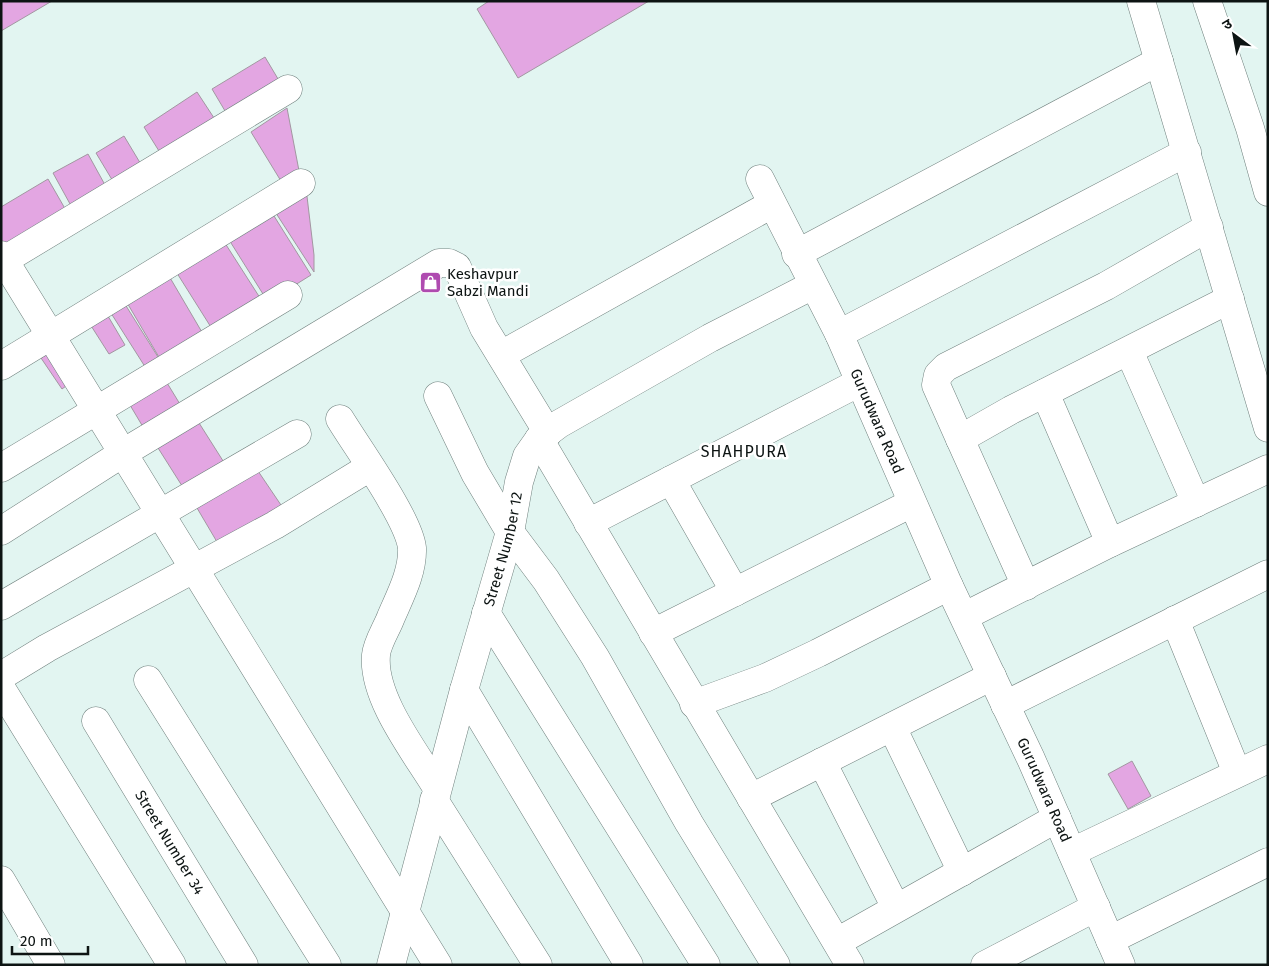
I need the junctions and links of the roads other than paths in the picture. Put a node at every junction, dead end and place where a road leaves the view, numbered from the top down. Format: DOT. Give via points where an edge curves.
graph roads {
  1 [pos="1141,1"];
  2 [pos="1207,1"];
  3 [pos="1159,61"];
  4 [pos="288,89"];
  5 [pos="1186,152"];
  6 [pos="760,179"];
  7 [pos="301,183"];
  8 [pos="1268,192"];
  9 [pos="772,204"];
  10 [pos="1209,227"];
  11 [pos="796,254"];
  12 [pos="2,259"];
  13 [pos="812,285"];
  14 [pos="288,295"];
  15 [pos="1230,299"];
  16 [pos="839,334"];
  17 [pos="50,336"];
  18 [pos="1129,351"];
  19 [pos="501,355"];
  20 [pos="1,366"];
  21 [pos="858,383"];
  22 [pos="1046,393"];
  23 [pos="438,396"];
  24 [pos="96,410"];
  25 [pos="340,419"];
  26 [pos="1268,428"];
  27 [pos="297,434"];
  28 [pos="544,436"];
  29 [pos="960,439"];
  30 [pos="123,453"];
  31 [pos="1,468"];
  32 [pos="370,468"];
  33 [pos="1268,469"];
  34 [pos="671,480"];
  35 [pos="912,503"];
  36 [pos="1196,503"];
  37 [pos="161,515"];
  38 [pos="588,523"];
  39 [pos="1,531"];
  40 [pos="510,532"];
  41 [pos="1110,543"];
  42 [pos="194,570"];
  43 [pos="1268,574"];
  44 [pos="949,586"];
  45 [pos="1026,586"];
  46 [pos="735,592"];
  47 [pos="1,606"];
  48 [pos="486,613"];
  49 [pos="965,616"];
  50 [pos="1175,620"];
  51 [pos="653,633"];
  52 [pos="1,676"];
  53 [pos="992,676"];
  54 [pos="148,680"];
  55 [pos="1,688"];
  56 [pos="464,690"];
  57 [pos="694,704"];
  58 [pos="1006,705"];
  59 [pos="96,721"];
  60 [pos="892,726"];
  61 [pos="1268,760"];
  62 [pos="822,762"];
  63 [pos="1237,773"];
  64 [pos="435,794"];
  65 [pos="750,798"];
  66 [pos="1057,818"];
  67 [pos="1072,852"];
  68 [pos="1268,862"];
  69 [pos="962,872"];
  70 [pos="1,880"];
  71 [pos="1096,907"];
  72 [pos="896,908"];
  73 [pos="404,909"];
  74 [pos="1110,940"];
  75 [pos="837,942"];
  76 [pos="46,963"];
  77 [pos="172,965"];
  78 [pos="244,965"];
  79 [pos="327,965"];
  80 [pos="391,965"];
  81 [pos="438,965"];
  82 [pos="538,965"];
  83 [pos="630,965"];
  84 [pos="706,965"];
  85 [pos="776,965"];
  86 [pos="850,965"];
  87 [pos="985,965"];
  88 [pos="1121,965"];
  1 -- 3 [label="street"];
  2 -- 8 [label="street"];
  3 -- 5 [label="street"];
  3 -- 11 [label="street"];
  4 -- 12 [label="street"];
  5 -- 10 [label="street"];
  5 -- 16 [label="street"];
  6 -- 9 [label="street, Gurudwara Road"];
  7 -- 17 [label="street"];
  9 -- 11 [label="street, Gurudwara Road"];
  9 -- 19 [label="street"];
  10 -- 15 [label="street"];
  10 -- 29 [label="street" via="1106,286 946,367 938,375 936,385"];
  11 -- 13 [label="street, Gurudwara Road"];
  12 -- 17 [label="street"];
  13 -- 16 [label="street, Gurudwara Road"];
  13 -- 28 [label="street, Street Number 12" via="710,338"];
  14 -- 24 [label="street"];
  15 -- 18 [label="street"];
  15 -- 26 [label="street"];
  16 -- 21 [label="street, Gurudwara Road"];
  17 -- 20 [label="street"];
  17 -- 24 [label="street"];
  18 -- 22 [label="street"];
  18 -- 36 [label="street"];
  19 -- 28 [label="street"];
  19 -- 30 [label="street" via="480,320 457,267 449,262 439,263"];
  21 -- 34 [label="street"];
  21 -- 35 [label="street, Gurudwara Road"];
  22 -- 29 [label="street"];
  22 -- 41 [label="street"];
  23 -- 40 [label="street"];
  24 -- 30 [label="street"];
  24 -- 31 [label="street"];
  25 -- 32 [label="street"];
  27 -- 37 [label="street"];
  28 -- 38 [label="street"];
  28 -- 40 [label="street, Street Number 12" via="527,456"];
  29 -- 45 [label="street"];
  30 -- 37 [label="street"];
  30 -- 39 [label="street"];
  32 -- 42 [label="street"];
  32 -- 64 [label="street" via="406,528 412,547 406,581 376,654 379,684"];
  33 -- 36 [label="street"];
  34 -- 38 [label="street"];
  34 -- 46 [label="street"];
  35 -- 44 [label="street, Gurudwara Road"];
  35 -- 46 [label="street"];
  36 -- 41 [label="street"];
  37 -- 42 [label="street"];
  37 -- 47 [label="street"];
  38 -- 51 [label="street"];
  40 -- 48 [label="street, Street Number 12"];
  40 -- 85 [label="street" via="596,657 689,823"];
  41 -- 45 [label="street"];
  42 -- 52 [label="street"];
  42 -- 73 [label="street"];
  43 -- 50 [label="street"];
  44 -- 49 [label="street, Gurudwara Road"];
  44 -- 57 [label="street" via="766,678"];
  45 -- 49 [label="street"];
  46 -- 51 [label="street"];
  48 -- 56 [label="street, Street Number 12"];
  48 -- 84 [label="street"];
  49 -- 53 [label="street, Gurudwara Road"];
  50 -- 58 [label="street"];
  50 -- 63 [label="street"];
  51 -- 57 [label="street"];
  53 -- 58 [label="street, Gurudwara Road"];
  53 -- 60 [label="street"];
  54 -- 79 [label="street"];
  55 -- 77 [label="street"];
  56 -- 64 [label="street, Street Number 12"];
  56 -- 83 [label="street"];
  57 -- 65 [label="street"];
  58 -- 66 [label="street, Gurudwara Road"];
  59 -- 78 [label="street, Street Number 34"];
  60 -- 62 [label="street"];
  60 -- 69 [label="street"];
  61 -- 63 [label="street"];
  62 -- 65 [label="street"];
  62 -- 72 [label="street"];
  63 -- 67 [label="street"];
  64 -- 73 [label="street, Street Number 12"];
  64 -- 82 [label="street"];
  65 -- 75 [label="street"];
  66 -- 67 [label="street, Gurudwara Road"];
  66 -- 69 [label="street"];
  67 -- 71 [label="street, Gurudwara Road"];
  68 -- 74 [label="street"];
  69 -- 72 [label="street"];
  70 -- 76 [label="street"];
  71 -- 74 [label="street, Gurudwara Road"];
  71 -- 87 [label="street"];
  72 -- 75 [label="street"];
  73 -- 80 [label="street, Street Number 12"];
  73 -- 81 [label="street"];
  74 -- 88 [label="street, Gurudwara Road"];
  75 -- 86 [label="street"];
}
